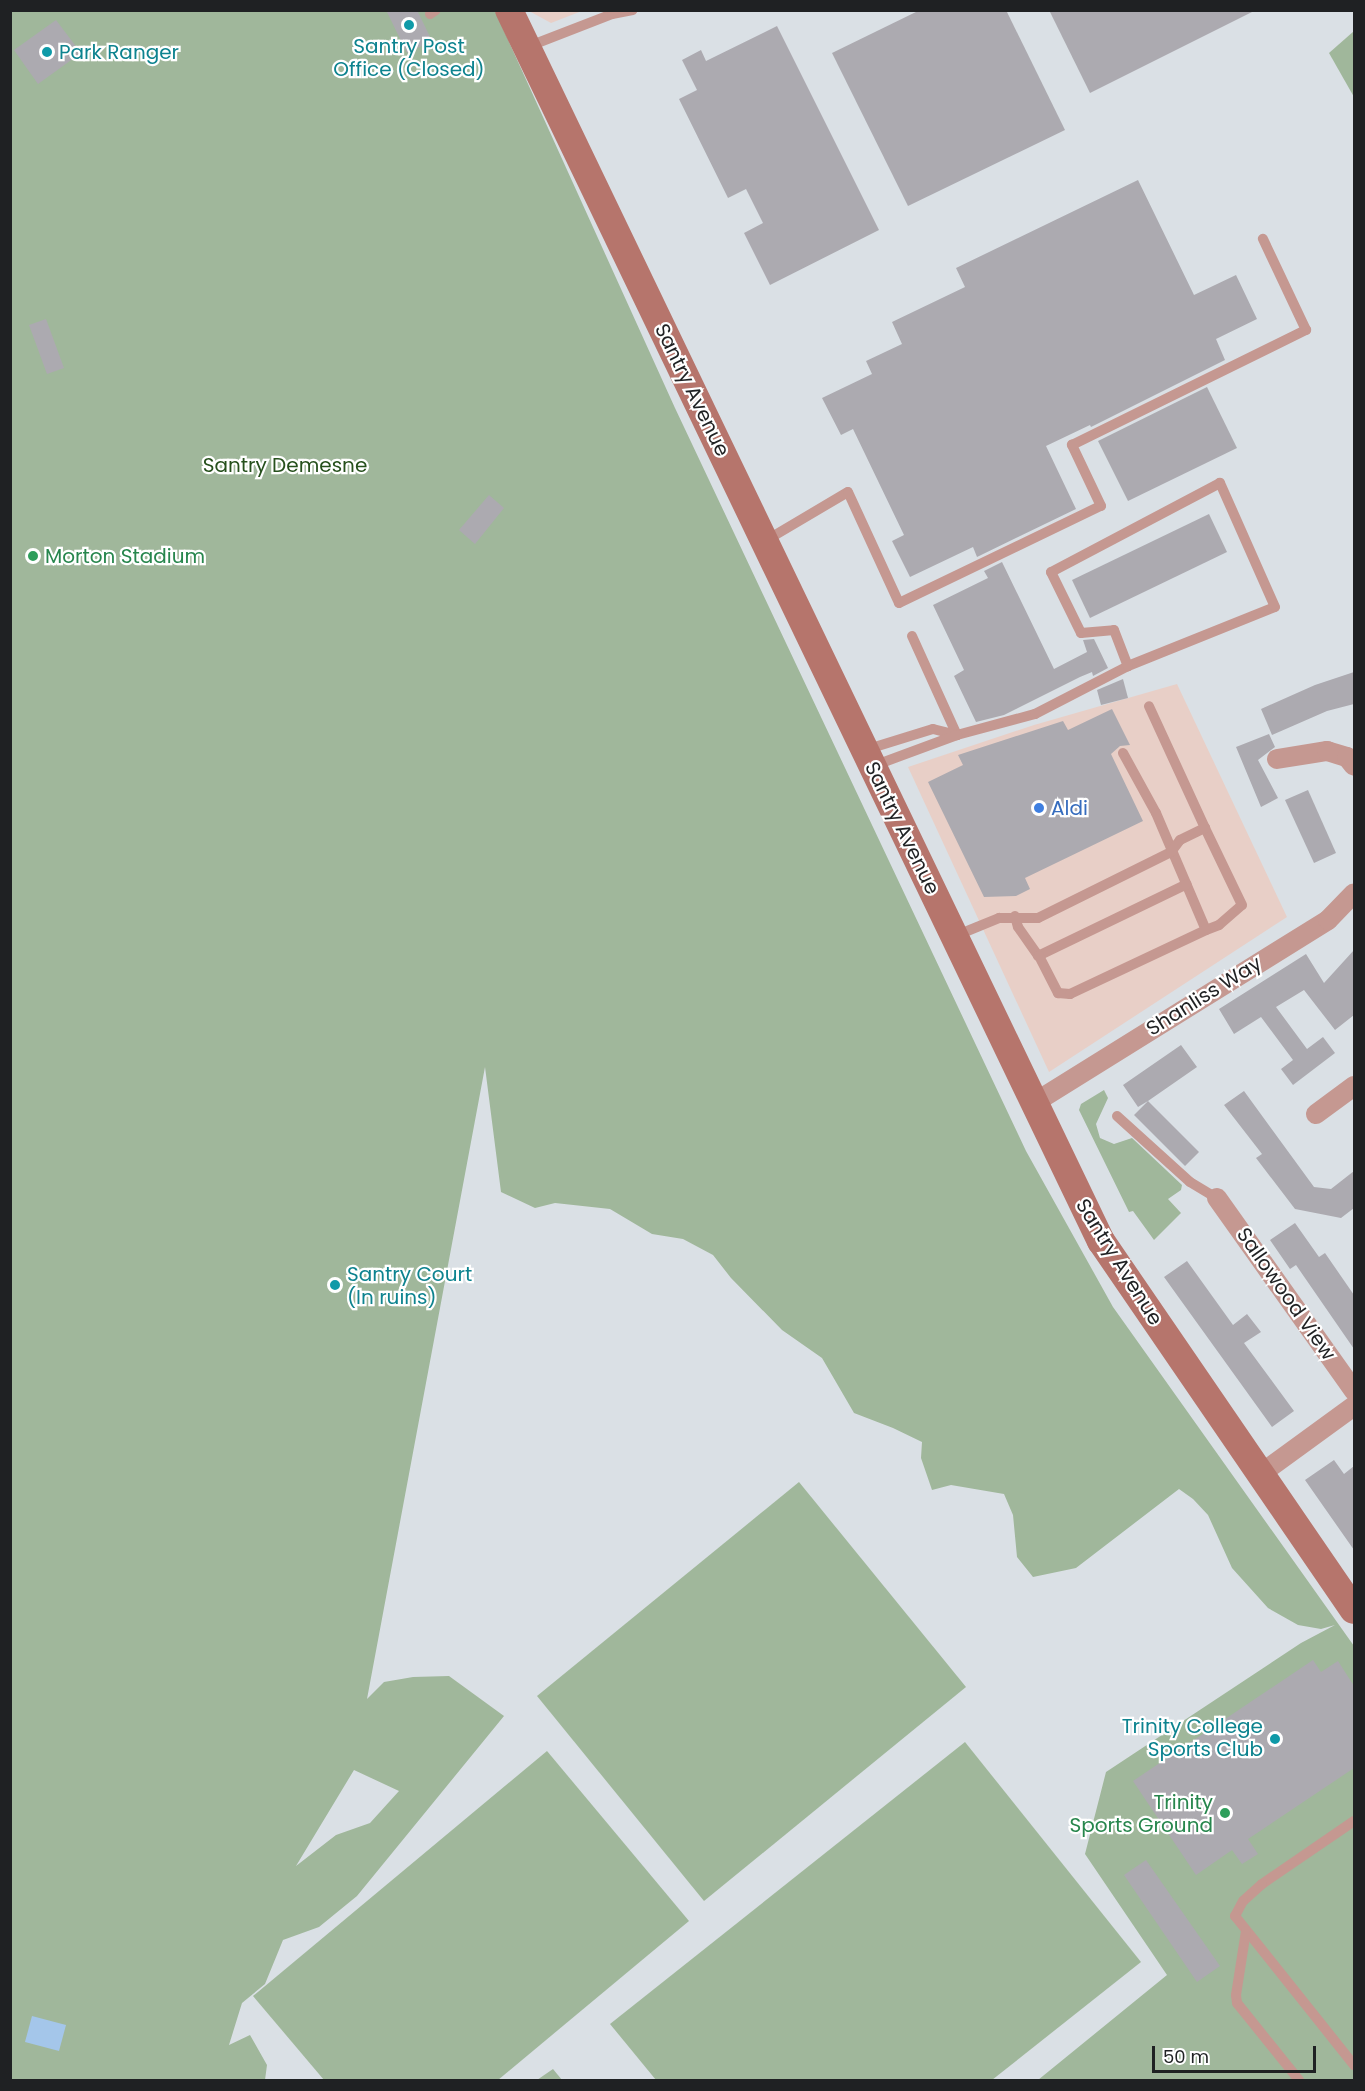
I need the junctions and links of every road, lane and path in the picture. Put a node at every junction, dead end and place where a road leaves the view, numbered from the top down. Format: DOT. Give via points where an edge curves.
graph roads {
  1 [pos="509,10"];
  2 [pos="633,10"];
  3 [pos="527,47"];
  4 [pos="1263,239"];
  5 [pos="765,541"];
  6 [pos="912,636"];
  7 [pos="1128,666"];
  8 [pos="1149,706"];
  9 [pos="957,735"];
  10 [pos="1123,753"];
  11 [pos="869,758"];
  12 [pos="1277,759"];
  13 [pos="1354,766"];
  14 [pos="1205,828"];
  15 [pos="1171,852"];
  16 [pos="1187,884"];
  17 [pos="1354,893"];
  18 [pos="1015,916"];
  19 [pos="1206,930"];
  20 [pos="954,936"];
  21 [pos="1039,956"];
  22 [pos="1354,1086"];
  23 [pos="1042,1098"];
  24 [pos="1316,1114"];
  25 [pos="1117,1116"];
  26 [pos="1217,1198"];
  27 [pos="1354,1391"];
  28 [pos="1354,1406"];
  29 [pos="1262,1473"];
  30 [pos="1354,1610"];
  31 [pos="1354,1821"];
  32 [pos="1246,1930"];
  33 [pos="1354,2065"];
  34 [pos="1299,2080"];
  1 -- 3 [label="main road, Santry Avenue"];
  2 -- 3 [label="lane" via="612,14"];
  3 -- 5 [label="main road, Santry Avenue"];
  4 -- 5 [label="lane" via="1306,330 1072,446 1101,506 899,603 848,492"];
  5 -- 11 [label="main road, Santry Avenue"];
  6 -- 9 [label="lane"];
  7 -- 7 [label="lane" via="1275,607 1220,483 1051,572 1081,633 1114,630"];
  7 -- 9 [label="lane" via="1035,714"];
  8 -- 14 [label="lane"];
  9 -- 11 [label="lane"];
  9 -- 11 [label="lane" via="933,729"];
  10 -- 15 [label="lane" via="1156,813"];
  11 -- 20 [label="main road, Santry Avenue"];
  12 -- 13 [label="street" via="1327,751 1347,757"];
  14 -- 15 [label="lane" via="1180,840"];
  14 -- 19 [label="lane" via="1242,904 1219,925"];
  15 -- 16 [label="lane"];
  15 -- 18 [label="lane" via="1038,918"];
  16 -- 19 [label="lane"];
  16 -- 21 [label="lane"];
  17 -- 23 [label="street, Shanliss Way" via="1328,920"];
  18 -- 20 [label="lane" via="999,918"];
  18 -- 21 [label="lane" via="1018,927"];
  19 -- 21 [label="lane" via="1070,994 1059,993"];
  20 -- 23 [label="main road, Santry Avenue"];
  22 -- 24 [label="street"];
  23 -- 29 [label="main road, Santry Avenue" via="1101,1241"];
  25 -- 26 [label="lane" via="1190,1182"];
  26 -- 27 [label="street, Sallowood View"];
  28 -- 29 [label="street"];
  29 -- 30 [label="main road, Santry Avenue"];
  31 -- 32 [label="lane" via="1255,1890 1235,1916"];
  32 -- 33 [label="lane"];
  32 -- 34 [label="lane" via="1237,2003"];
}
